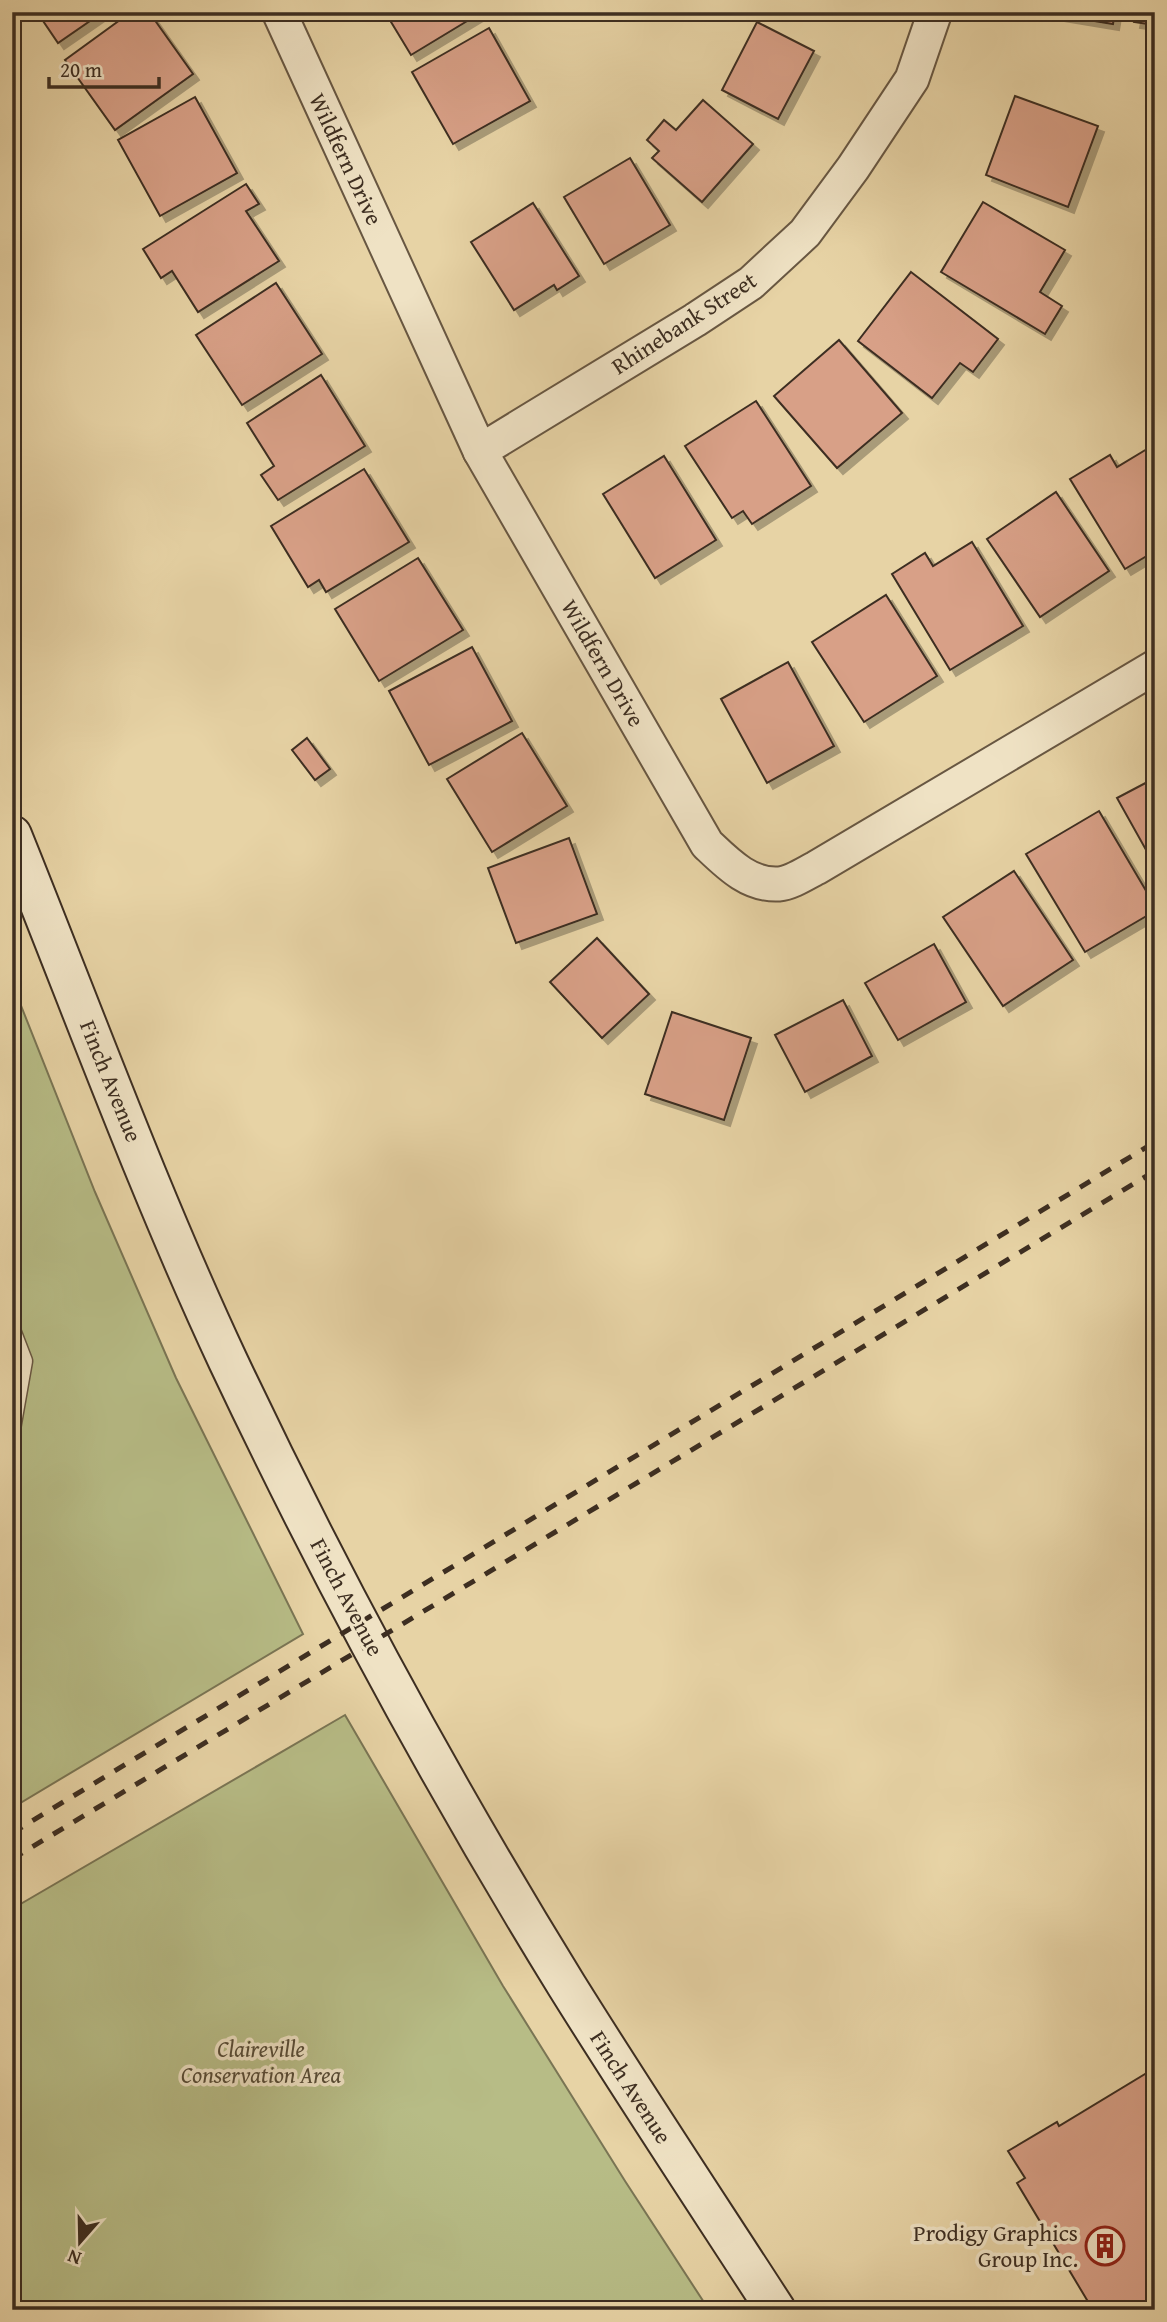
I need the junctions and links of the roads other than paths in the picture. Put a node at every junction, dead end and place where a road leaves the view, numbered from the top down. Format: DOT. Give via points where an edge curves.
graph roads {
  1 [pos="279,12"];
  2 [pos="935,12"];
  3 [pos="480,451"];
  4 [pos="1155,667"];
  5 [pos="12,835"];
  6 [pos="12,1330"];
  7 [pos="12,1429"];
  8 [pos="776,2310"];
  1 -- 3 [label="street, Wildfern Drive"];
  2 -- 3 [label="street, Rhinebank Street" via="912,79 805,233 751,283"];
  3 -- 4 [label="street, Wildfern Drive" via="707,844 747,878 780,884 816,868"];
  5 -- 8 [label="main road, Finch Avenue" via="228,1359 353,1610 565,1983"];
  6 -- 7 [label="lane" via="24,1361"];
}
